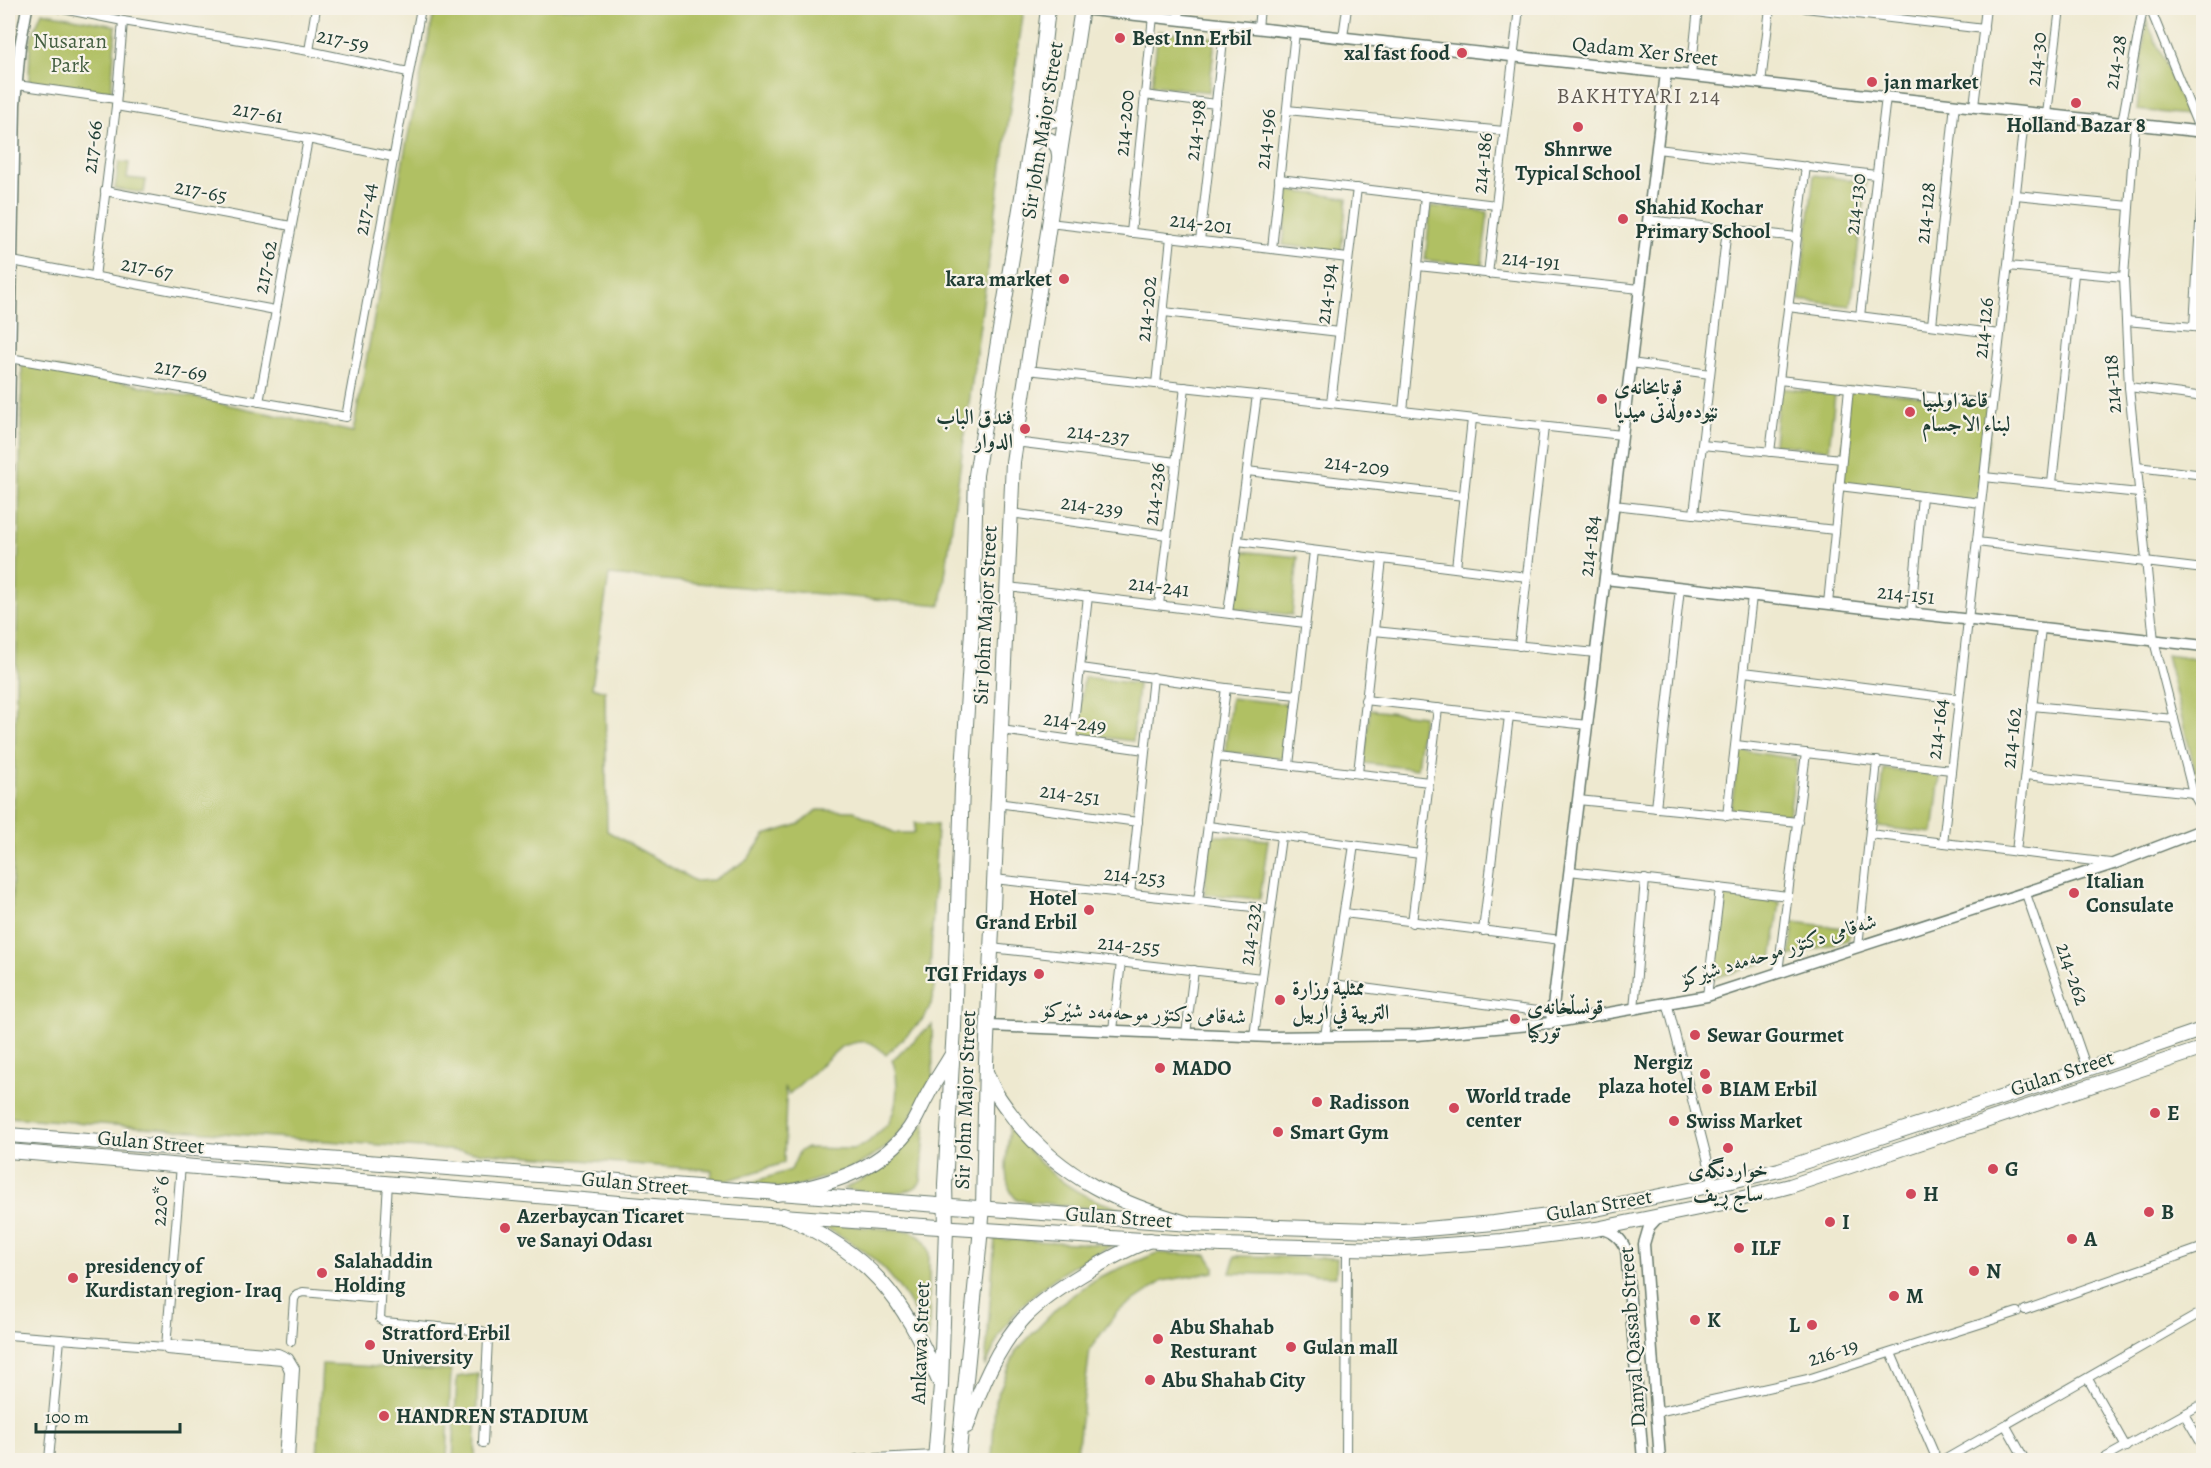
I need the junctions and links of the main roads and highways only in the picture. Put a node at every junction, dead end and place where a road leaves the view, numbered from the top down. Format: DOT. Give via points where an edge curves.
graph roads {
  1 [pos="1048,8"];
  2 [pos="1082,8"];
  3 [pos="1037,106"];
  4 [pos="1066,109"];
  5 [pos="1031,145"];
  6 [pos="1059,155"];
  7 [pos="2204,1029"];
  8 [pos="2204,1048"];
  9 [pos="952,1055"];
  10 [pos="986,1062"];
  11 [pos="8,1136"];
  12 [pos="8,1151"];
  13 [pos="418,1166"];
  14 [pos="418,1185"];
  15 [pos="776,1194"];
  16 [pos="946,1206"];
  17 [pos="983,1208"];
  18 [pos="783,1215"];
  19 [pos="1190,1224"];
  20 [pos="946,1228"];
  21 [pos="981,1228"];
  22 [pos="1150,1240"];
  23 [pos="941,1385"];
  24 [pos="960,1445"];
  25 [pos="935,1458"];
  26 [pos="958,1461"];
  1 -- 3 [label="main road, Sir John Major Street"];
  2 -- 4 [label="main road, Sir John Major Street"];
  3 -- 4 [label="main road" via="1041,116 1049,120 1062,117"];
  3 -- 5 [label="main road, Sir John Major Street"];
  4 -- 6 [label="main road, Sir John Major Street"];
  5 -- 6 [label="main road" via="1042,138 1051,140 1058,146"];
  5 -- 9 [label="main road, Sir John Major Street" via="976,475"];
  6 -- 10 [label="main road, Sir John Major Street" via="1015,442"];
  7 -- 19 [label="main road, Gulan Street" via="1779,1170 1586,1211 1403,1231"];
  8 -- 22 [label="main road, Gulan Street" via="1790,1186 1596,1229 1389,1249"];
  9 -- 15 [label="main road" via="919,1115 885,1155 823,1185"];
  9 -- 16 [label="main road, Sir John Major Street"];
  10 -- 17 [label="main road, Sir John Major Street"];
  10 -- 19 [label="main road" via="987,1074 998,1096 1028,1135 1058,1164 1119,1200"];
  11 -- 13 [label="main road, Gulan Street"];
  12 -- 14 [label="main road, Gulan Street"];
  13 -- 14 [label="main road" via="428,1174 424,1183"];
  13 -- 15 [label="main road, Gulan Street"];
  14 -- 18 [label="main road, Gulan Street"];
  15 -- 16 [label="main road, Gulan Street"];
  16 -- 17 [label="main road, Gulan Street"];
  16 -- 20 [label="main road, Sir John Major Street"];
  17 -- 19 [label="main road, Gulan Street"];
  17 -- 21 [label="main road, Sir John Major Street"];
  18 -- 20 [label="main road, Gulan Street"];
  18 -- 23 [label="main road" via="817,1230 872,1271 922,1342"];
  20 -- 21 [label="main road, Gulan Street"];
  20 -- 23 [label="main road, Ankawa Street"];
  21 -- 22 [label="main road, Gulan Street"];
  21 -- 24 [label="main road"];
  22 -- 24 [label="main road" via="1071,1282 1025,1317 992,1367"];
  23 -- 25 [label="main road, Ankawa Street"];
  24 -- 26 [label="main road"];
}
